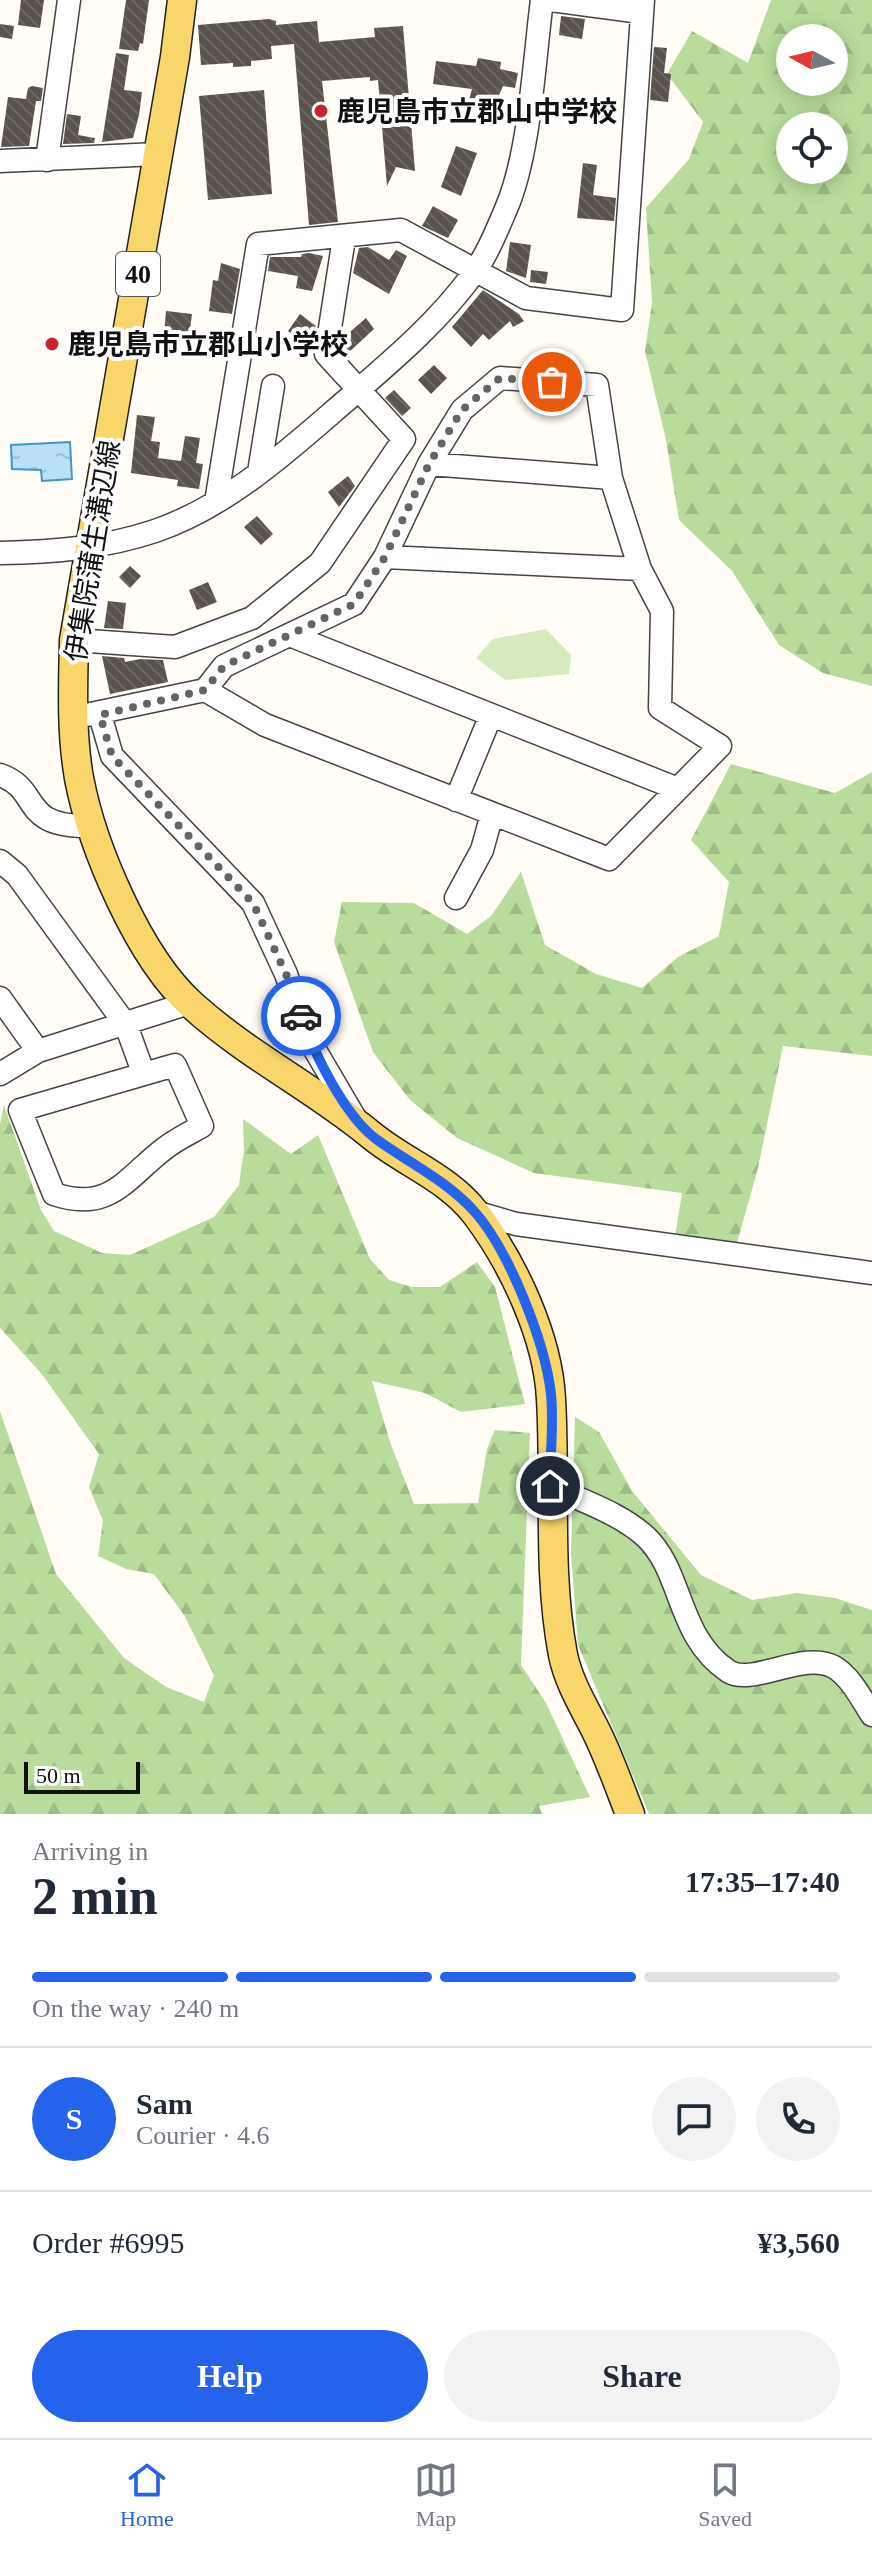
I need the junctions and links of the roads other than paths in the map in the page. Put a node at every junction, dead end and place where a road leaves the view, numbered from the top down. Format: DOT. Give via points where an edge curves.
graph roads {
  1 [pos="69,0"];
  2 [pos="182,0"];
  3 [pos="542,0"];
  4 [pos="551,0"];
  5 [pos="642,6"];
  6 [pos="158,154"];
  7 [pos="47,160"];
  8 [pos="0,161"];
  9 [pos="344,238"];
  10 [pos="476,271"];
  11 [pos="273,386"];
  12 [pos="360,388"];
  13 [pos="429,464"];
  14 [pos="259,472"];
  15 [pos="611,478"];
  16 [pos="216,502"];
  17 [pos="91,548"];
  18 [pos="0,553"];
  19 [pos="385,557"];
  20 [pos="640,569"];
  21 [pos="292,636"];
  22 [pos="74,640"];
  23 [pos="205,690"];
  24 [pos="87,715"];
  25 [pos="491,715"];
  26 [pos="0,775"];
  27 [pos="678,789"];
  28 [pos="456,800"];
  29 [pos="492,814"];
  30 [pos="92,826"];
  31 [pos="0,861"];
  32 [pos="456,898"];
  33 [pos="0,998"];
  34 [pos="189,1003"];
  35 [pos="126,1025"];
  36 [pos="38,1051"];
  37 [pos="143,1072"];
  38 [pos="0,1074"];
  39 [pos="357,1123"];
  40 [pos="475,1212"];
  41 [pos="872,1273"];
  42 [pos="550,1486"];
  43 [pos="872,1715"];
  44 [pos="630,1814"];
  1 -- 7 [label="street"];
  2 -- 6 [label="main road, 伊集院蒲生溝辺線 / 40"];
  3 -- 10 [label="street" via="517,167 507,206"];
  4 -- 5 [label="street"];
  5 -- 10 [label="street" via="622,310 526,298"];
  6 -- 7 [label="street"];
  6 -- 17 [label="main road, 伊集院蒲生溝辺線 / 40"];
  7 -- 8 [label="street"];
  9 -- 10 [label="street" via="401,230"];
  9 -- 12 [label="street" via="326,354"];
  9 -- 16 [label="street" via="258,244"];
  10 -- 12 [label="street" via="423,333"];
  11 -- 14 [label="street"];
  12 -- 14 [label="street"];
  12 -- 22 [label="street" via="404,439 320,563 252,618 175,647"];
  13 -- 15 [label="street"];
  13 -- 15 [label="street" via="462,410 500,378 597,385"];
  13 -- 19 [label="street"];
  14 -- 16 [label="street"];
  15 -- 20 [label="street"];
  16 -- 17 [label="street" via="157,530"];
  17 -- 18 [label="street"];
  17 -- 22 [label="main road, 伊集院蒲生溝辺線 / 40"];
  19 -- 20 [label="street"];
  19 -- 21 [label="street" via="354,604"];
  20 -- 27 [label="street" via="662,611 660,708 720,746"];
  21 -- 23 [label="street" via="224,666"];
  21 -- 25 [label="street"];
  22 -- 24 [label="main road, 伊集院蒲生溝辺線 / 40"];
  23 -- 24 [label="street"];
  23 -- 28 [label="street" via="265,725"];
  24 -- 30 [label="main road, 伊集院蒲生溝辺線 / 40" via="80,781"];
  24 -- 39 [label="street" via="112,756 253,903 308,1038"];
  25 -- 27 [label="street"];
  25 -- 28 [label="street"];
  26 -- 30 [label="street" via="11,778 48,821"];
  27 -- 29 [label="street" via="609,859"];
  28 -- 29 [label="street"];
  29 -- 32 [label="street" via="482,850"];
  30 -- 34 [label="main road, 伊集院蒲生溝辺線 / 40" via="136,929"];
  31 -- 35 [label="street" via="17,875"];
  33 -- 36 [label="street"];
  34 -- 35 [label="street"];
  34 -- 39 [label="main road, 伊集院蒲生溝辺線 / 40"];
  35 -- 36 [label="street"];
  35 -- 37 [label="street"];
  36 -- 38 [label="street"];
  37 -- 37 [label="street" via="20,1110 54,1194 72,1200 116,1193 165,1148 202,1126 175,1065"];
  39 -- 40 [label="main road, 伊集院蒲生溝辺線 / 40" via="435,1176"];
  40 -- 41 [label="street" via="516,1224"];
  40 -- 42 [label="main road, 伊集院蒲生溝辺線 / 40" via="518,1289 542,1347 551,1396"];
  42 -- 43 [label="street" via="621,1519 648,1539 665,1565 692,1631 732,1674 798,1663 833,1666"];
  42 -- 44 [label="main road, 伊集院蒲生溝辺線 / 40" via="564,1659"];
}
